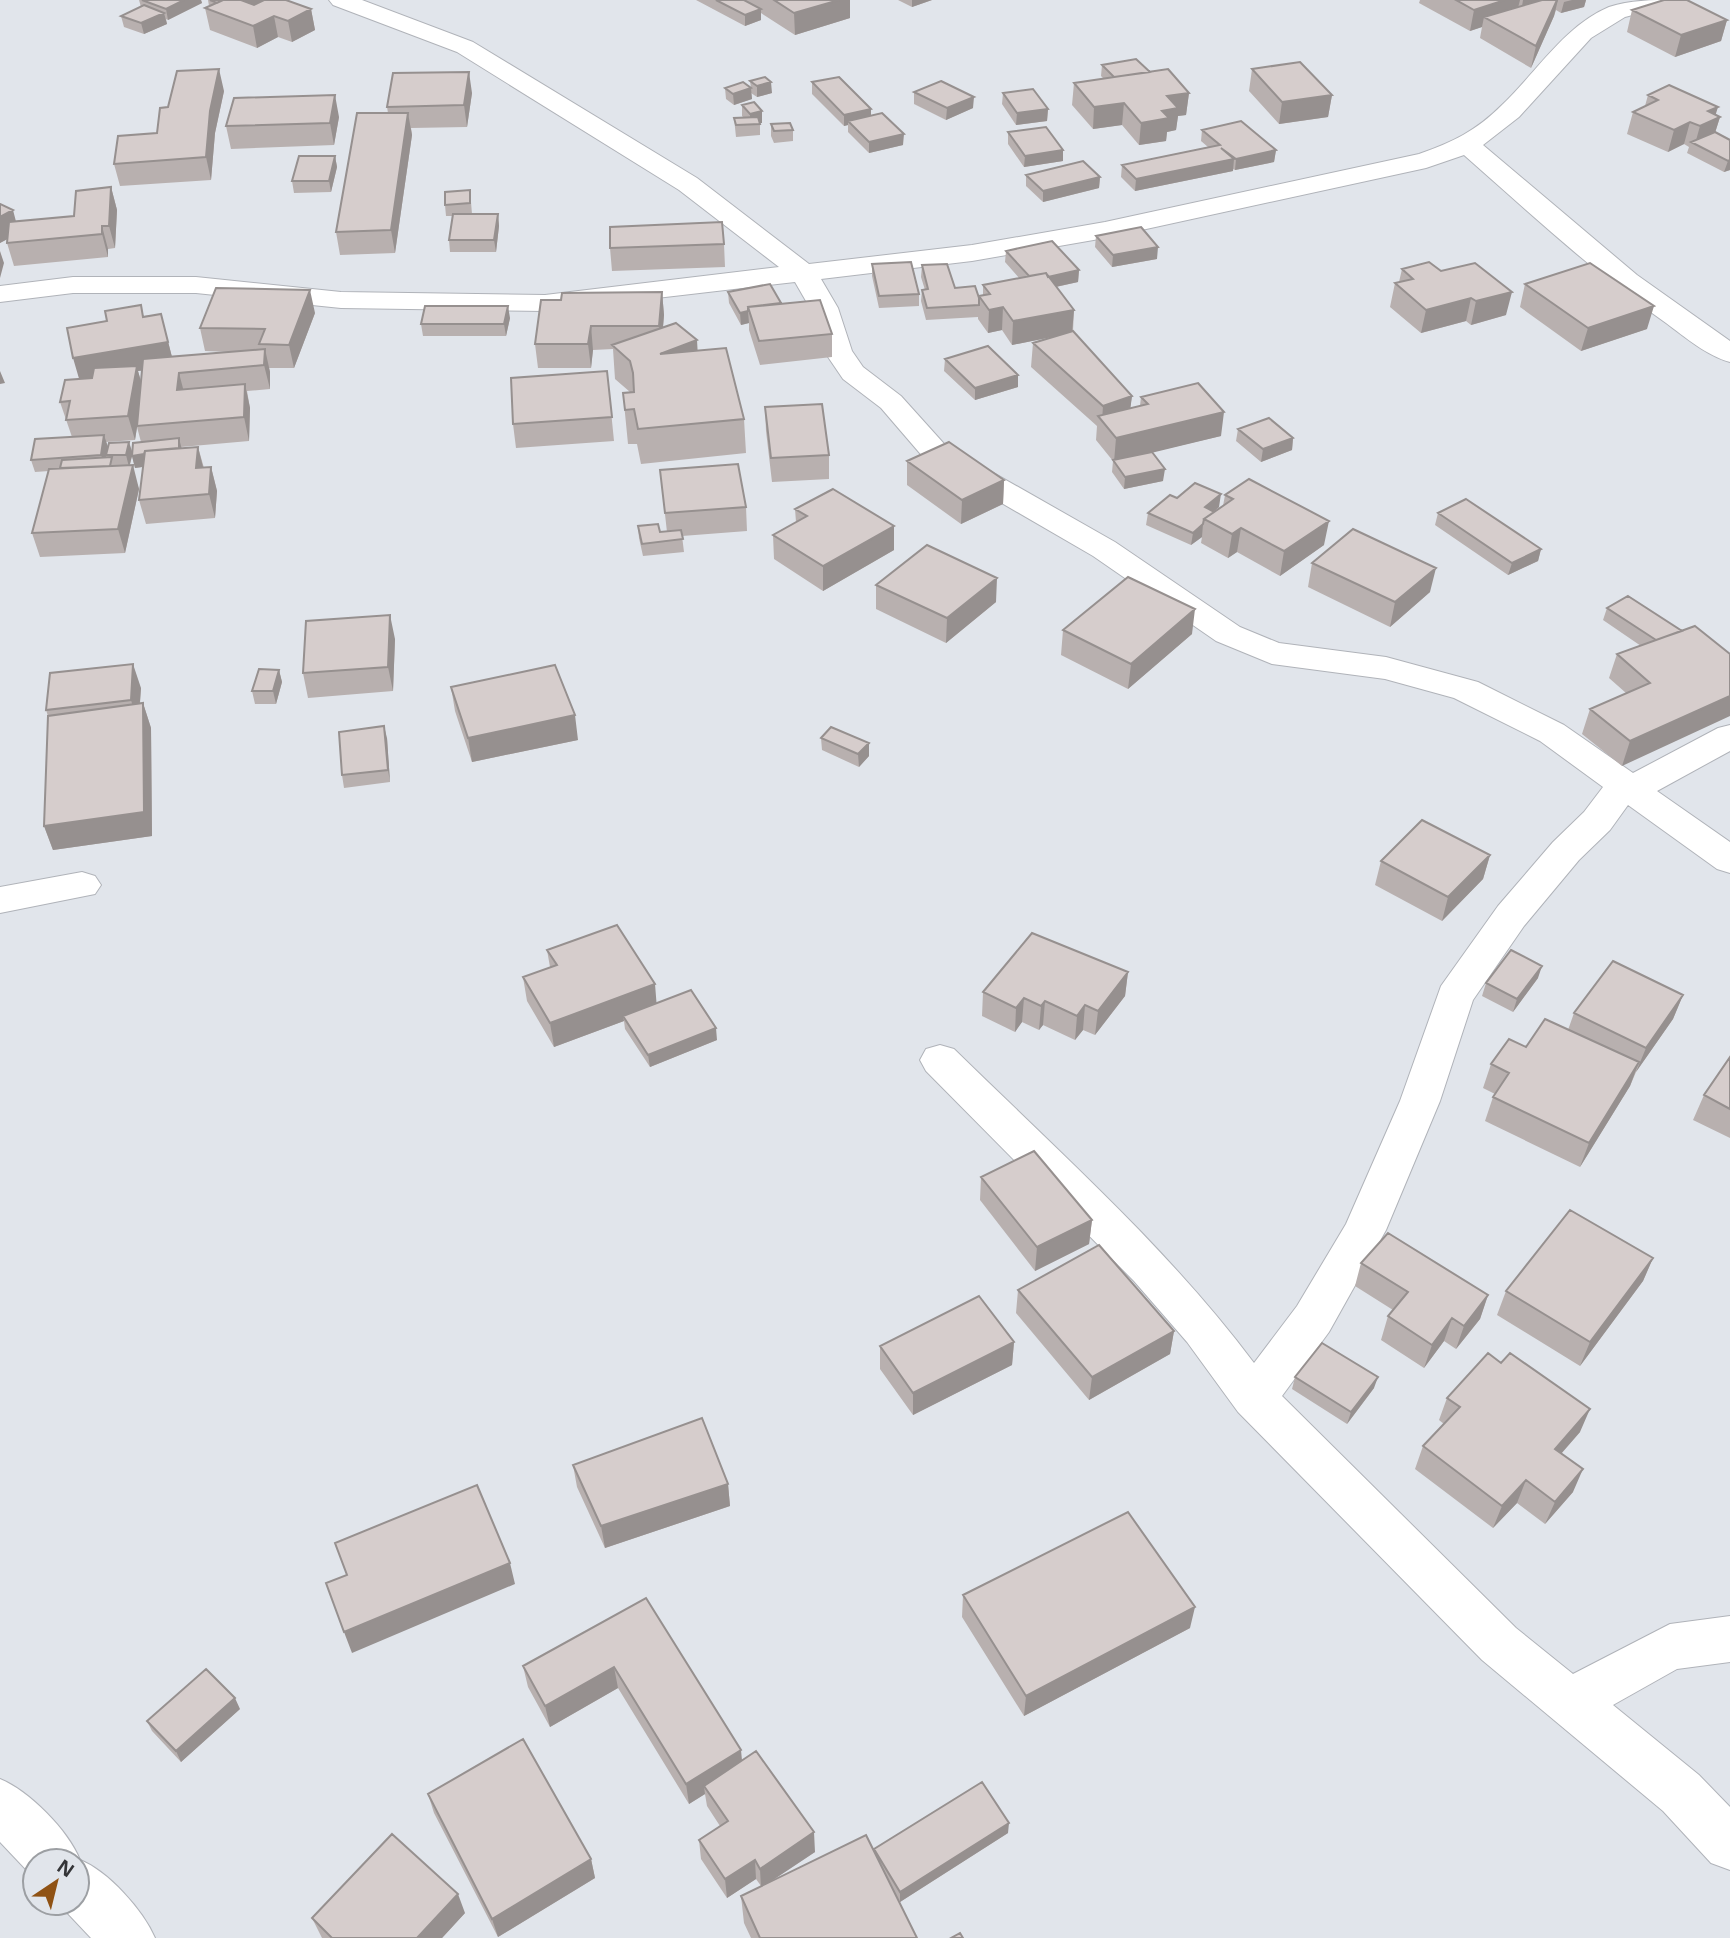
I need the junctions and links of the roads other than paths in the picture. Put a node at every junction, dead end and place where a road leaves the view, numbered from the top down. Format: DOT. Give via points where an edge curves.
graph roads {
  1 [pos="341,0"];
  2 [pos="1662,0"];
  3 [pos="1468,145"];
  4 [pos="804,273"];
  5 [pos="0,294"];
  6 [pos="1730,353"];
  7 [pos="1730,736"];
  8 [pos="1627,788"];
  9 [pos="1730,860"];
  10 [pos="82,885"];
  11 [pos="0,900"];
  12 [pos="940,1060"];
  13 [pos="1254,1398"];
  14 [pos="1730,1639"];
  15 [pos="1572,1701"];
  16 [pos="0,1805"];
  17 [pos="1730,1844"];
  18 [pos="40,1847"];
  19 [pos="91,1900"];
  20 [pos="128,1938"];
  1 -- 4 [label="street" via="465,47 688,184"];
  2 -- 3 [label="street" via="1617,12 1583,33 1510,112"];
  3 -- 4 [label="street" via="1426,160 1105,230 972,253"];
  3 -- 6 [label="street" via="1551,221 1692,330"];
  4 -- 5 [label="street" via="545,303 341,300 196,285 73,285"];
  4 -- 8 [label="street" via="824,308 838,351 853,373 891,402 935,452 1104,549 1228,634 1272,653 1386,667 1466,690 1552,733"];
  7 -- 8 [label="street"];
  8 -- 9 [label="street"];
  8 -- 13 [label="street" via="1511,916 1455,996 1420,1101 1365,1230 1313,1319"];
  10 -- 11 [label="street"];
  12 -- 13 [label="street" via="1149,1268 1203,1329"];
  13 -- 15 [label="street" via="1499,1644"];
  14 -- 15 [label="street" via="1670,1647"];
  15 -- 17 [label="street" via="1681,1793"];
  16 -- 18 [label="street"];
  19 -- 20 [label="street"];
}
